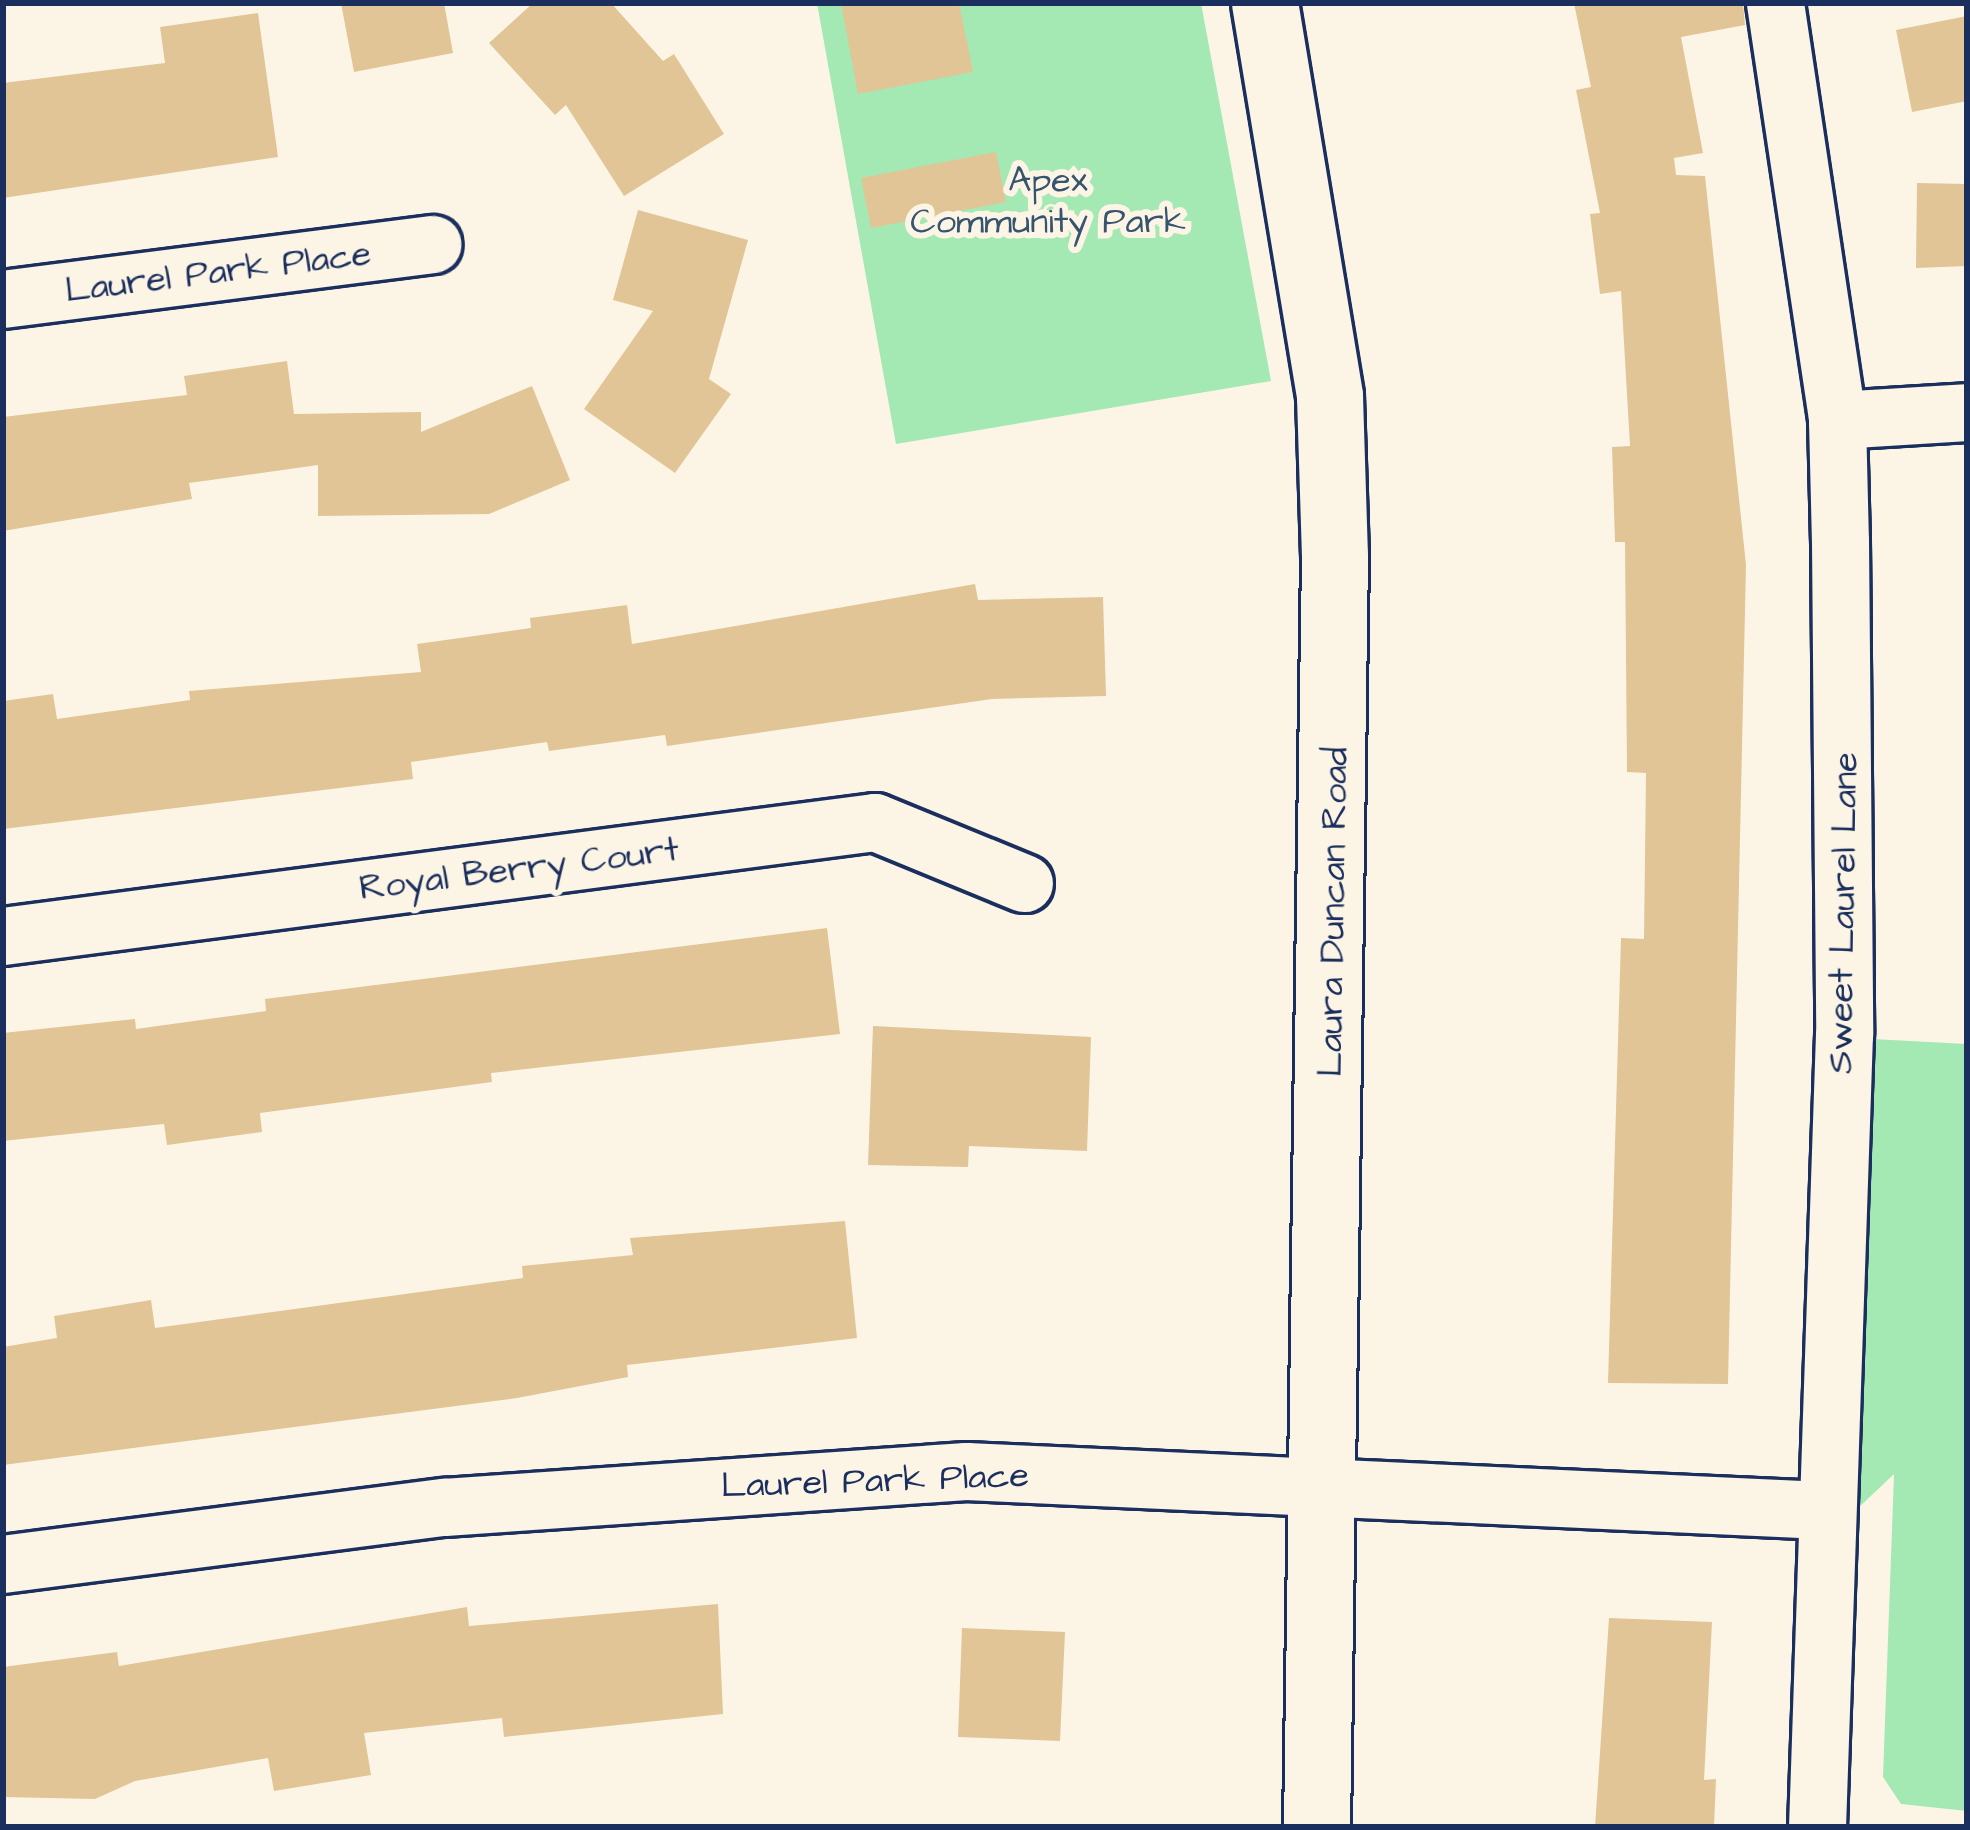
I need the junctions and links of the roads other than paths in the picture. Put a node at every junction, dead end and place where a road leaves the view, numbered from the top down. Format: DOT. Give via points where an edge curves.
graph roads {
  1 [pos="1265,3"];
  2 [pos="1775,3"];
  3 [pos="432,244"];
  4 [pos="3,299"];
  5 [pos="1967,412"];
  6 [pos="1837,420"];
  7 [pos="1024,883"];
  8 [pos="3,936"];
  9 [pos="1319,1489"];
  10 [pos="1823,1510"];
  11 [pos="3,1564"];
  12 [pos="1317,1827"];
  13 [pos="1817,1827"];
  1 -- 9 [label="street, Laura Duncan Road" via="1330,397 1338,827"];
  2 -- 6 [label="street, Sweet Laurel Lane"];
  3 -- 4 [label="street, Laurel Park Place"];
  5 -- 6 [label="street"];
  6 -- 10 [label="street, Sweet Laurel Lane" via="1844,1034"];
  7 -- 8 [label="street, Royal Berry Court" via="875,822"];
  9 -- 10 [label="street, Laurel Park Place"];
  9 -- 11 [label="street, Laurel Park Place" via="966,1471 444,1508"];
  9 -- 12 [label="street, Laura Duncan Road"];
  10 -- 13 [label="street, Sweet Laurel Lane"];
}
